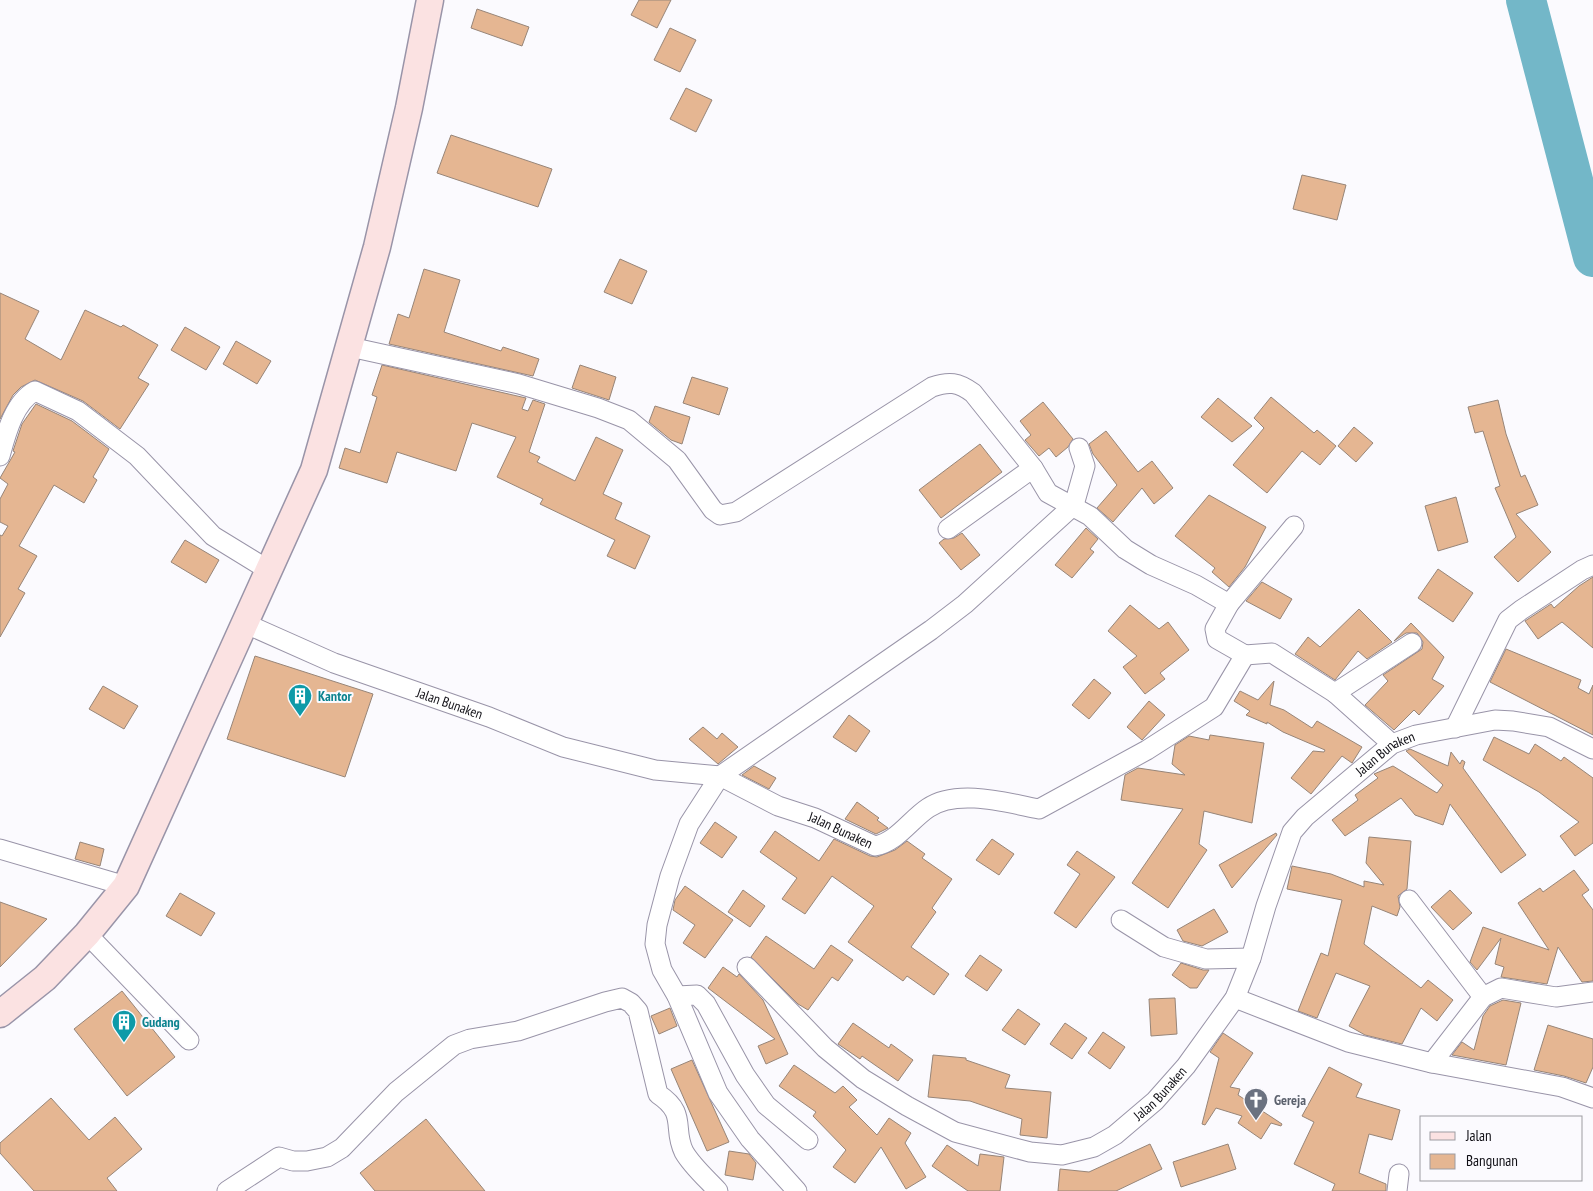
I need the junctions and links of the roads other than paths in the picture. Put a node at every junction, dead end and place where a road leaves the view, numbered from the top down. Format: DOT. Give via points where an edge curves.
graph roads {
  1 [pos="430,0"];
  2 [pos="350,347"];
  3 [pos="1078,448"];
  4 [pos="0,456"];
  5 [pos="1032,468"];
  6 [pos="1074,505"];
  7 [pos="1294,526"];
  8 [pos="948,529"];
  9 [pos="1593,565"];
  10 [pos="270,570"];
  11 [pos="1229,604"];
  12 [pos="244,623"];
  13 [pos="1412,643"];
  14 [pos="1245,655"];
  15 [pos="1335,693"];
  16 [pos="1455,728"];
  17 [pos="1392,744"];
  18 [pos="1593,749"];
  19 [pos="720,776"];
  20 [pos="0,850"];
  21 [pos="126,886"];
  22 [pos="1409,900"];
  23 [pos="1121,920"];
  24 [pos="87,934"];
  25 [pos="1252,958"];
  26 [pos="747,968"];
  27 [pos="1593,992"];
  28 [pos="677,996"];
  29 [pos="1483,997"];
  30 [pos="1235,998"];
  31 [pos="0,1014"];
  32 [pos="189,1040"];
  33 [pos="1432,1063"];
  34 [pos="1593,1098"];
  35 [pos="808,1140"];
  36 [pos="227,1191"];
  37 [pos="718,1191"];
  38 [pos="797,1191"];
  1 -- 2 [label="main road" via="394,177"];
  2 -- 5 [label="street" via="519,384 629,420 677,460 720,515 736,512 932,387 947,382 961,384 973,393"];
  2 -- 10 [label="main road" via="314,470"];
  3 -- 6 [label="street" via="1085,466"];
  4 -- 10 [label="street" via="8,428 26,396 35,391 49,396 78,412 137,456 213,536"];
  5 -- 6 [label="street" via="1048,492"];
  5 -- 8 [label="street"];
  6 -- 11 [label="street" via="1125,550"];
  6 -- 19 [label="street" via="965,604"];
  7 -- 11 [label="street"];
  9 -- 16 [label="street" via="1508,620"];
  10 -- 12 [label="main road"];
  11 -- 14 [label="street" via="1214,633 1217,639"];
  12 -- 19 [label="street, Jalan Bunaken" via="334,663 489,717 563,747 655,770"];
  12 -- 21 [label="main road"];
  13 -- 15 [label="street"];
  14 -- 15 [label="street" via="1272,653"];
  14 -- 19 [label="street, Jalan Bunaken" via="1214,707 1146,750 1038,809 981,798 951,800 930,807 886,844 875,846 815,818 778,806"];
  15 -- 17 [label="street"];
  16 -- 17 [label="street, Jalan Bunaken" via="1416,735"];
  16 -- 18 [label="street, Jalan Bunaken" via="1513,720 1549,727"];
  17 -- 25 [label="street, Jalan Bunaken" via="1305,817 1292,832"];
  19 -- 28 [label="street" via="689,824 657,924 656,944 662,970"];
  20 -- 21 [label="street"];
  21 -- 24 [label="main road"];
  22 -- 29 [label="street"];
  23 -- 25 [label="street" via="1164,947 1206,959"];
  24 -- 31 [label="main road" via="45,978"];
  24 -- 32 [label="street"];
  25 -- 30 [label="street, Jalan Bunaken"];
  26 -- 30 [label="street, Jalan Bunaken" via="825,1048 863,1079 907,1106 955,1132 1030,1152 1062,1155 1094,1147 1133,1122 1186,1066"];
  27 -- 29 [label="street" via="1556,997 1501,988"];
  28 -- 35 [label="street" via="697,995 706,1004 745,1075 766,1105"];
  28 -- 38 [label="street" via="718,1093 750,1139"];
  29 -- 33 [label="street"];
  30 -- 33 [label="street" via="1348,1042"];
  33 -- 34 [label="street" via="1562,1087"];
  36 -- 37 [label="street" via="279,1157 307,1161 327,1157 342,1148 396,1092 454,1045 470,1038 518,1031 622,998 638,1011 658,1094 676,1113 684,1152"];
}
